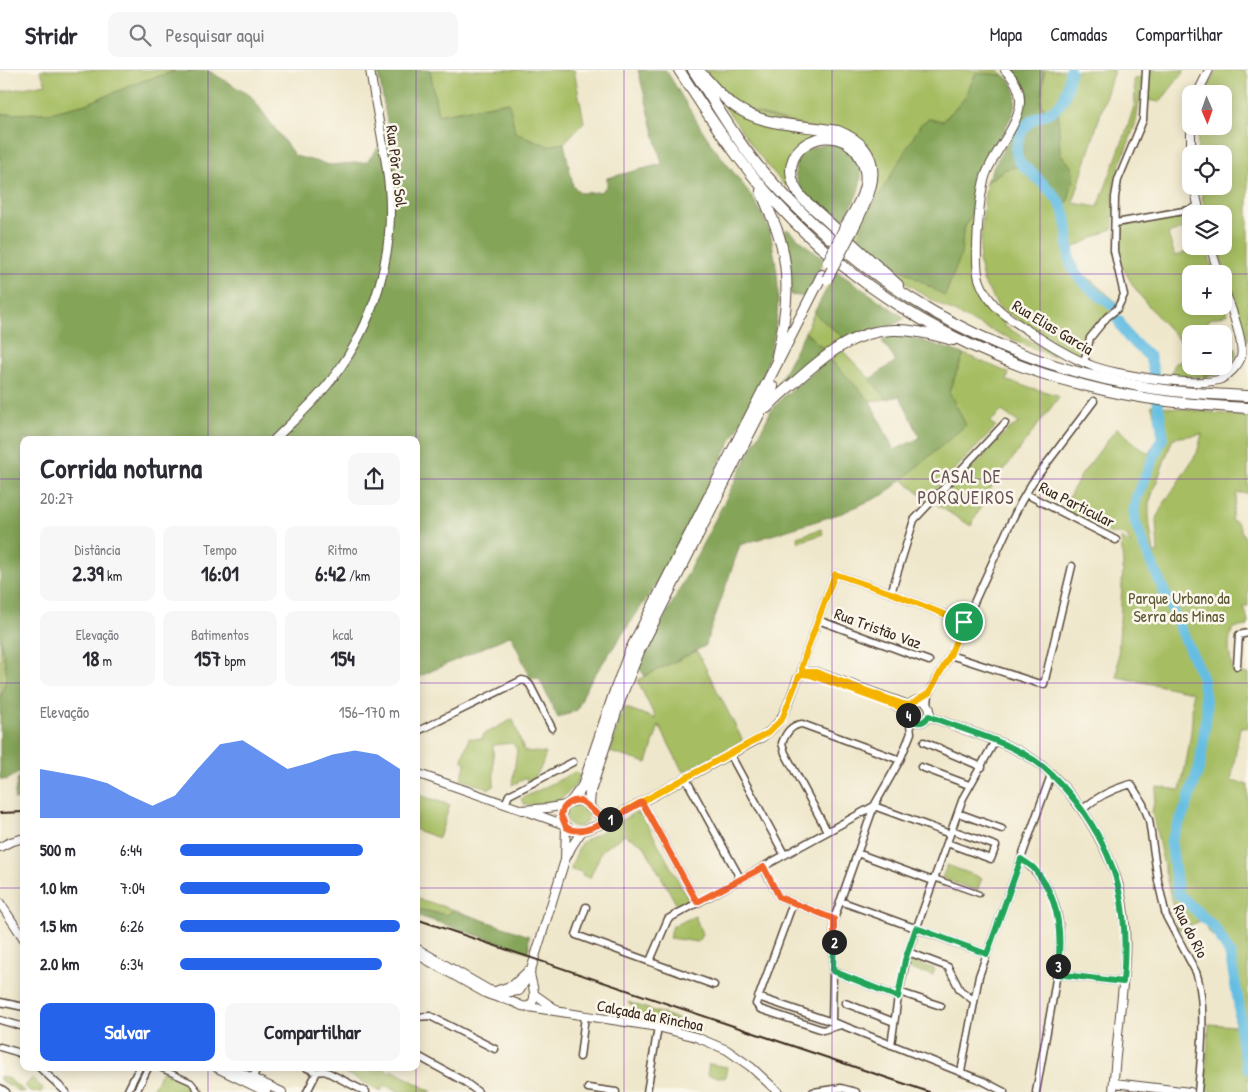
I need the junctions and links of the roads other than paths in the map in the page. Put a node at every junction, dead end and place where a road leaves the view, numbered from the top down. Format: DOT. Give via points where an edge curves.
graph roads {
  1 [pos="370,70"];
  2 [pos="679,70"];
  3 [pos="693,70"];
  4 [pos="699,70"];
  5 [pos="1005,70"];
  6 [pos="1146,70"];
  7 [pos="1209,70"];
  8 [pos="1202,85"];
  9 [pos="757,180"];
  10 [pos="1182,211"];
  11 [pos="1116,223"];
  12 [pos="849,229"];
  13 [pos="824,277"];
  14 [pos="917,303"];
  15 [pos="1232,313"];
  16 [pos="967,343"];
  17 [pos="1084,362"];
  18 [pos="773,372"];
  19 [pos="1138,387"];
  20 [pos="1248,396"];
  21 [pos="1173,397"];
  22 [pos="1094,402"];
  23 [pos="1248,408"];
  24 [pos="757,421"];
  25 [pos="1005,423"];
  26 [pos="278,436"];
  27 [pos="1026,494"];
  28 [pos="1116,540"];
  29 [pos="1072,566"];
  30 [pos="891,593"];
  31 [pos="818,620"];
  32 [pos="964,622"];
  33 [pos="1248,633"];
  34 [pos="950,655"];
  35 [pos="929,661"];
  36 [pos="1237,666"];
  37 [pos="802,674"];
  38 [pos="929,693"];
  39 [pos="920,700"];
  40 [pos="928,705"];
  41 [pos="909,711"];
  42 [pos="929,716"];
  43 [pos="552,728"];
  44 [pos="420,730"];
  45 [pos="995,741"];
  46 [pos="924,742"];
  47 [pos="730,754"];
  48 [pos="900,760"];
  49 [pos="573,762"];
  50 [pos="921,767"];
  51 [pos="982,767"];
  52 [pos="420,774"];
  53 [pos="1051,775"];
  54 [pos="686,778"];
  55 [pos="969,785"];
  56 [pos="642,802"];
  57 [pos="569,803"];
  58 [pos="505,804"];
  59 [pos="874,806"];
  60 [pos="590,808"];
  61 [pos="522,810"];
  62 [pos="1082,810"];
  63 [pos="958,813"];
  64 [pos="615,816"];
  65 [pos="565,826"];
  66 [pos="584,829"];
  67 [pos="1002,829"];
  68 [pos="827,831"];
  69 [pos="951,832"];
  70 [pos="20,839"];
  71 [pos="947,843"];
  72 [pos="0,847"];
  73 [pos="784,854"];
  74 [pos="857,854"];
  75 [pos="1021,859"];
  76 [pos="565,860"];
  77 [pos="764,867"];
  78 [pos="740,878"];
  79 [pos="934,879"];
  80 [pos="979,894"];
  81 [pos="840,901"];
  82 [pos="697,902"];
  83 [pos="0,903"];
  84 [pos="793,903"];
  85 [pos="586,907"];
  86 [pos="834,919"];
  87 [pos="916,928"];
  88 [pos="20,934"];
  89 [pos="420,950"];
  90 [pos="908,952"];
  91 [pos="987,954"];
  92 [pos="420,956"];
  93 [pos="650,961"];
  94 [pos="531,970"];
  95 [pos="833,971"];
  96 [pos="1057,974"];
  97 [pos="1123,982"];
  98 [pos="714,985"];
  99 [pos="492,990"];
  100 [pos="519,991"];
  101 [pos="534,993"];
  102 [pos="898,994"];
  103 [pos="758,997"];
  104 [pos="974,1000"];
  105 [pos="0,1002"];
  106 [pos="845,1003"];
  107 [pos="519,1004"];
  108 [pos="20,1006"];
  109 [pos="528,1006"];
  110 [pos="941,1006"];
  111 [pos="561,1012"];
  112 [pos="585,1016"];
  113 [pos="420,1017"];
  114 [pos="0,1020"];
  115 [pos="832,1022"];
  116 [pos="894,1022"];
  117 [pos="841,1025"];
  118 [pos="20,1026"];
  119 [pos="658,1028"];
  120 [pos="891,1045"];
  121 [pos="0,1047"];
  122 [pos="495,1049"];
  123 [pos="20,1054"];
  124 [pos="580,1057"];
  125 [pos="420,1058"];
  126 [pos="43,1071"];
  127 [pos="138,1071"];
  128 [pos="146,1071"];
  129 [pos="167,1071"];
  130 [pos="232,1071"];
  131 [pos="254,1071"];
  132 [pos="316,1072"];
  133 [pos="961,1072"];
  134 [pos="246,1074"];
  135 [pos="252,1081"];
  136 [pos="1114,1083"];
  137 [pos="0,1088"];
  138 [pos="588,1088"];
  139 [pos="776,1090"];
  140 [pos="825,1091"];
  141 [pos="6,1092"];
  142 [pos="66,1092"];
  143 [pos="127,1092"];
  144 [pos="136,1092"];
  145 [pos="199,1092"];
  146 [pos="266,1092"];
  147 [pos="282,1092"];
  148 [pos="307,1092"];
  149 [pos="366,1092"];
  150 [pos="478,1092"];
  151 [pos="616,1092"];
  152 [pos="647,1092"];
  153 [pos="784,1092"];
  154 [pos="813,1092"];
  155 [pos="856,1092"];
  156 [pos="1004,1092"];
  157 [pos="1036,1092"];
  158 [pos="1113,1092"];
  159 [pos="1190,1092"];
  160 [pos="1198,1092"];
  1 -- 26 [label="street, Rua Pôr do Sol" via="389,188 390,226 382,277 367,321 341,367 322,392"];
  2 -- 9 [label="highway" via="729,145"];
  3 -- 14 [label="highway" via="738,139 764,172 813,223 866,268"];
  4 -- 12 [label="highway" via="730,103 747,113 771,122 838,131 859,143 870,161 873,177 870,194"];
  5 -- 17 [label="street, Rua Elias Garcia" via="1018,86 1021,101 983,184 977,249 979,278 987,296 1002,313 1053,347"];
  6 -- 11 [label="street" via="1143,120 1118,180"];
  7 -- 8 [label="street"];
  9 -- 16 [label="highway" via="803,231 846,268 911,312"];
  9 -- 18 [label="highway" via="777,231 786,274 785,320"];
  10 -- 11 [label="street"];
  11 -- 17 [label="street" via="1114,251 1123,299 1118,309 1090,338"];
  12 -- 13 [label="highway, bridge"];
  12 -- 14 [label="highway" via="864,190 866,172 862,162 856,150 844,141 829,138 808,142 796,153 791,165 791,177 799,195"];
  13 -- 18 [label="highway"];
  13 -- 24 [label="highway"];
  14 -- 19 [label="highway" via="968,331 1033,359"];
  15 -- 19 [label="street, Rua Elias Garcia" via="1241,354 1233,370 1214,380 1166,380"];
  16 -- 19 [label="highway" via="994,356 1087,386"];
  16 -- 24 [label="highway" via="903,330 862,336 846,342 808,370 772,402"];
  17 -- 19 [label="street, Rua Elias Garcia"];
  18 -- 57 [label="highway" via="630,651 583,786"];
  19 -- 21 [label="highway"];
  20 -- 21 [label="highway"];
  21 -- 23 [label="highway"];
  22 -- 27 [label="street"];
  24 -- 60 [label="highway" via="640,649 590,791"];
  25 -- 30 [label="street" via="914,520"];
  27 -- 28 [label="street, Rua Particular"];
  27 -- 32 [label="street"];
  29 -- 34 [label="street" via="1044,684"];
  30 -- 31 [label="street" via="835,574"];
  30 -- 32 [label="street"];
  31 -- 35 [label="street, Rua Tristão Vaz"];
  31 -- 37 [label="street"];
  32 -- 34 [label="street"];
  33 -- 36 [label="street" via="1239,635"];
  34 -- 38 [label="street"];
  37 -- 41 [label="street"];
  37 -- 47 [label="street" via="778,724 762,737"];
  38 -- 39 [label="street"];
  38 -- 40 [label="street"];
  39 -- 40 [label="street"];
  39 -- 41 [label="street" via="915,700"];
  40 -- 42 [label="street"];
  41 -- 42 [label="street" via="912,721 918,723"];
  41 -- 48 [label="street" via="911,733"];
  42 -- 45 [label="street"];
  43 -- 44 [label="street" via="530,685 522,680"];
  45 -- 51 [label="street"];
  45 -- 53 [label="street" via="1036,761"];
  46 -- 51 [label="street"];
  47 -- 54 [label="street"];
  47 -- 73 [label="street"];
  48 -- 59 [label="street"];
  48 -- 68 [label="street" via="802,724 789,730 782,743 785,753"];
  49 -- 58 [label="street" via="510,795"];
  50 -- 55 [label="street"];
  51 -- 55 [label="street"];
  52 -- 58 [label="street"];
  53 -- 62 [label="street"];
  53 -- 75 [label="street"];
  54 -- 56 [label="street"];
  54 -- 78 [label="street"];
  55 -- 63 [label="street"];
  56 -- 64 [label="street"];
  56 -- 82 [label="street"];
  57 -- 60 [label="street" via="581,801"];
  57 -- 61 [label="street"];
  57 -- 65 [label="street" via="561,815"];
  58 -- 61 [label="street"];
  59 -- 68 [label="street"];
  59 -- 69 [label="street"];
  59 -- 74 [label="street"];
  60 -- 64 [label="street" via="600,816"];
  60 -- 66 [label="street" via="592,821"];
  61 -- 65 [label="street"];
  62 -- 97 [label="street" via="1102,842 1120,892 1125,928"];
  62 -- 160 [label="street, Rua do Rio" via="1106,793 1131,784 1143,804 1149,820 1166,916 1199,980 1202,1032"];
  63 -- 67 [label="street"];
  63 -- 69 [label="street"];
  64 -- 66 [label="street" via="599,826"];
  65 -- 66 [label="street" via="573,831"];
  65 -- 76 [label="street"];
  66 -- 76 [label="street"];
  68 -- 73 [label="street"];
  69 -- 71 [label="street"];
  69 -- 71 [label="street" via="996,846 991,859"];
  70 -- 72 [label="street"];
  71 -- 79 [label="street"];
  73 -- 77 [label="street"];
  74 -- 79 [label="street"];
  74 -- 81 [label="street"];
  75 -- 91 [label="street"];
  75 -- 96 [label="street" via="1036,870 1056,909 1060,930"];
  76 -- 94 [label="street"];
  77 -- 78 [label="street"];
  77 -- 84 [label="street" via="779,897"];
  78 -- 82 [label="street"];
  79 -- 80 [label="street"];
  79 -- 87 [label="street"];
  81 -- 86 [label="street"];
  81 -- 87 [label="street"];
  82 -- 93 [label="street" via="668,918"];
  83 -- 88 [label="street"];
  84 -- 86 [label="street"];
  84 -- 103 [label="street"];
  85 -- 93 [label="street" via="576,935"];
  86 -- 95 [label="street"];
  87 -- 90 [label="street"];
  87 -- 91 [label="street"];
  89 -- 99 [label="street"];
  90 -- 102 [label="street"];
  90 -- 104 [label="street" via="948,967 960,990"];
  91 -- 104 [label="street"];
  92 -- 107 [label="street" via="485,994"];
  93 -- 98 [label="street"];
  94 -- 99 [label="street" via="513,985"];
  94 -- 100 [label="street"];
  94 -- 101 [label="street"];
  95 -- 102 [label="street"];
  95 -- 115 [label="street"];
  96 -- 97 [label="street"];
  96 -- 157 [label="street"];
  97 -- 136 [label="street"];
  99 -- 100 [label="street" via="503,993"];
  100 -- 101 [label="street" via="527,989"];
  100 -- 107 [label="street" via="516,999"];
  101 -- 109 [label="street" via="534,1001"];
  101 -- 111 [label="street, Calçada da Rinchoa"];
  102 -- 110 [label="street"];
  102 -- 116 [label="street"];
  103 -- 115 [label="street"];
  103 -- 117 [label="street" via="756,1004 760,1009 823,1030"];
  104 -- 133 [label="street"];
  105 -- 108 [label="street"];
  106 -- 116 [label="street"];
  107 -- 109 [label="street"];
  109 -- 111 [label="street, Calçada da Rinchoa"];
  111 -- 112 [label="street, Calçada da Rinchoa"];
  112 -- 119 [label="street, Calçada da Rinchoa"];
  112 -- 124 [label="street"];
  113 -- 122 [label="street" via="430,1016"];
  114 -- 118 [label="street"];
  115 -- 117 [label="street"];
  116 -- 120 [label="street"];
  117 -- 120 [label="street"];
  119 -- 139 [label="street, Calçada da Rinchoa" via="717,1045 751,1067"];
  119 -- 152 [label="street"];
  120 -- 133 [label="street"];
  121 -- 123 [label="street"];
  125 -- 150 [label="street"];
  126 -- 142 [label="street"];
  127 -- 143 [label="street"];
  128 -- 144 [label="street"];
  129 -- 145 [label="street" via="192,1082"];
  130 -- 134 [label="street"];
  131 -- 135 [label="street"];
  132 -- 148 [label="street"];
  132 -- 149 [label="street" via="327,1072"];
  133 -- 156 [label="street"];
  134 -- 135 [label="street"];
  135 -- 146 [label="street"];
  135 -- 147 [label="street"];
  136 -- 158 [label="street"];
  136 -- 159 [label="street"];
  137 -- 141 [label="street"];
  138 -- 151 [label="street"];
  139 -- 153 [label="street"];
  140 -- 154 [label="street"];
  140 -- 155 [label="street" via="841,1088"];
}
